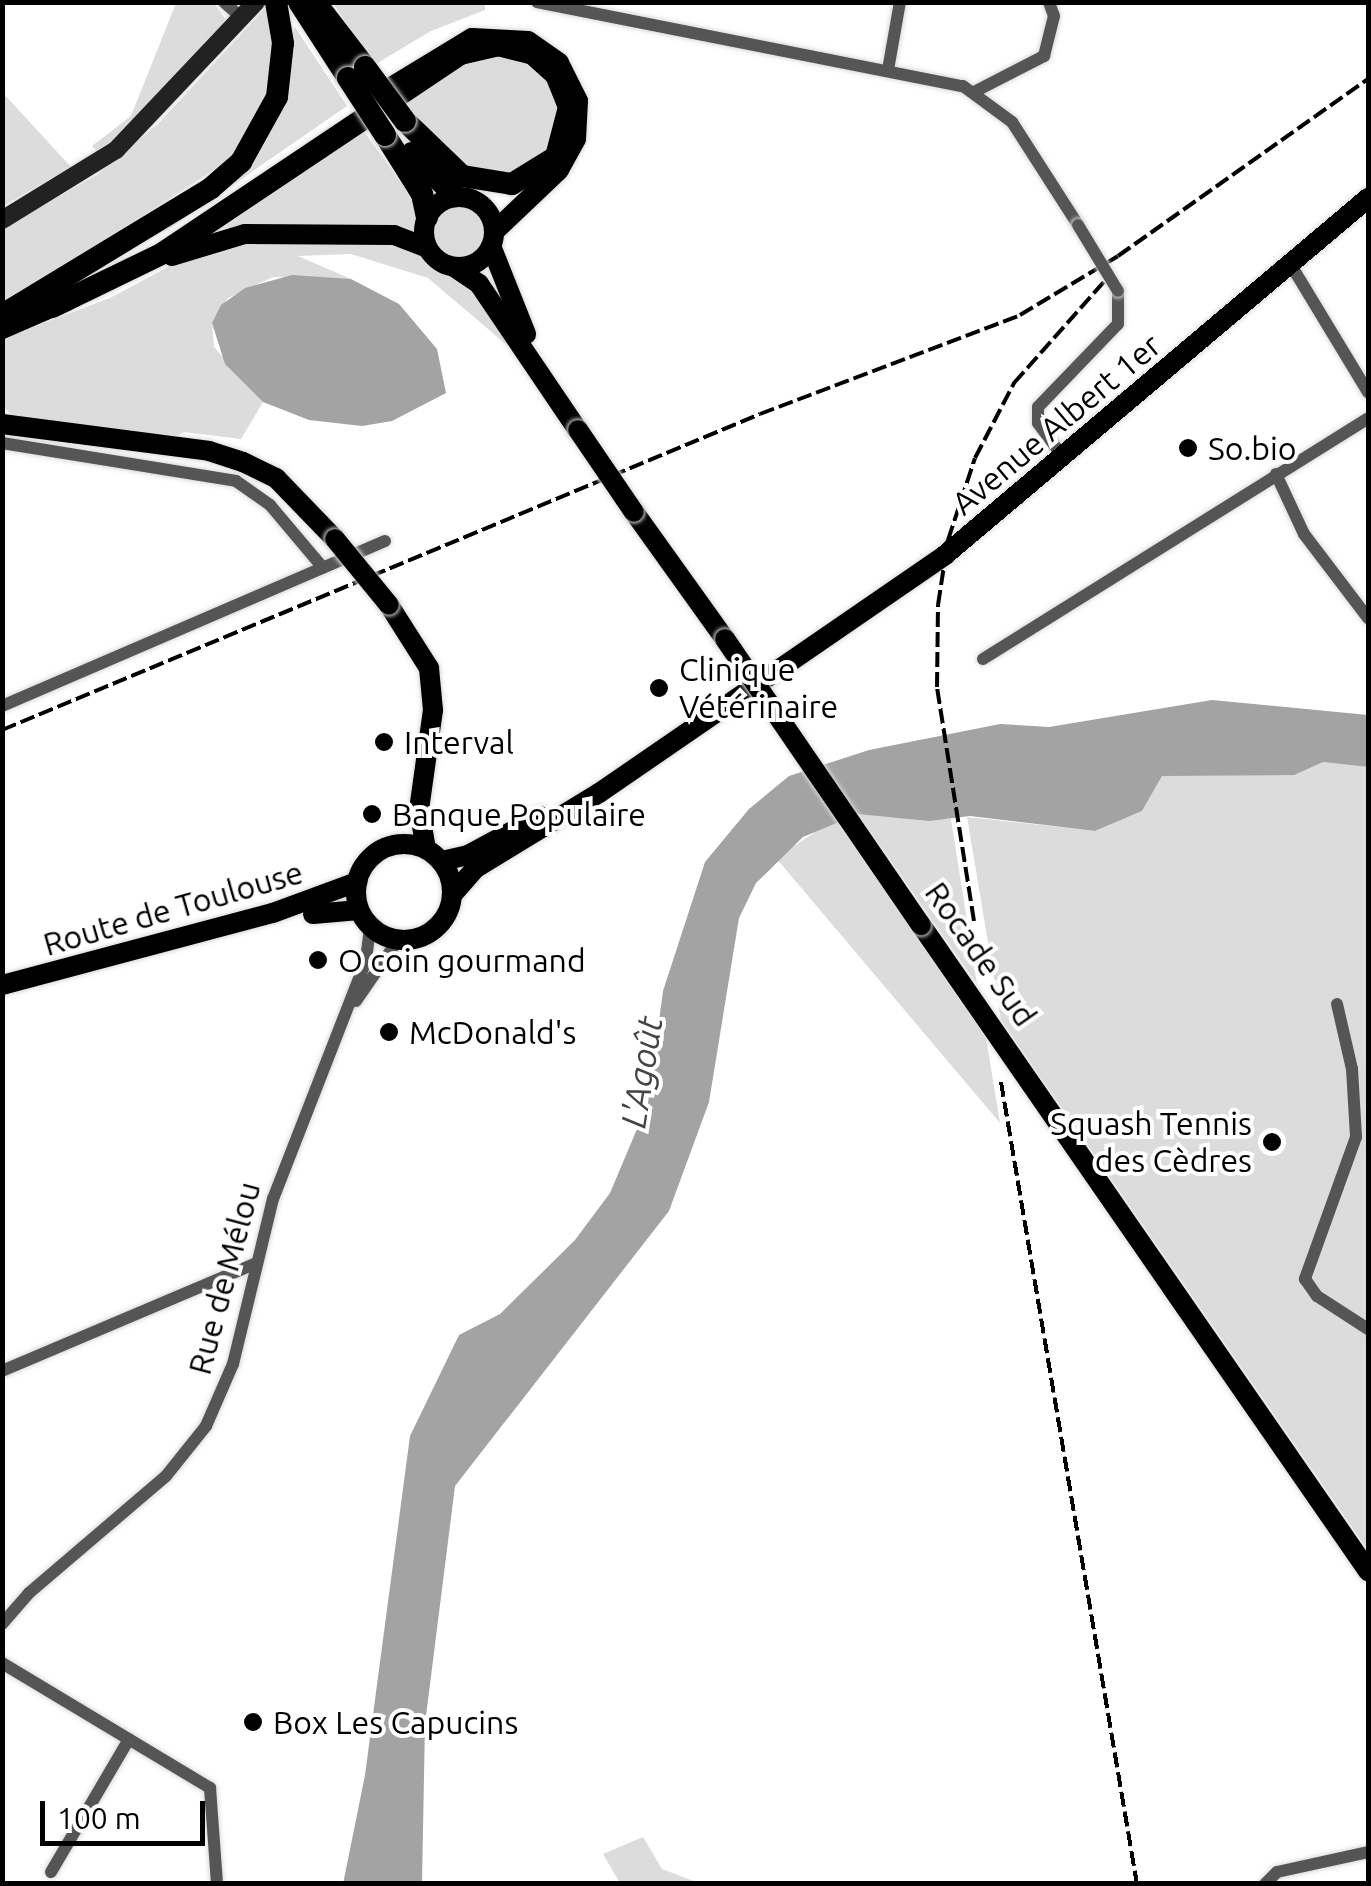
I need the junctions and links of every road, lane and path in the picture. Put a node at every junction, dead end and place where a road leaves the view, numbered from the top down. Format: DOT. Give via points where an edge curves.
graph roads {
  1 [pos="224,2"];
  2 [pos="256,2"];
  3 [pos="276,2"];
  4 [pos="299,2"];
  5 [pos="315,2"];
  6 [pos="537,2"];
  7 [pos="900,2"];
  8 [pos="1048,2"];
  9 [pos="242,18"];
  10 [pos="888,70"];
  11 [pos="357,72"];
  12 [pos="974,92"];
  13 [pos="395,128"];
  14 [pos="455,196"];
  15 [pos="1368,198"];
  16 [pos="427,217"];
  17 [pos="2,220"];
  18 [pos="493,239"];
  19 [pos="428,248"];
  20 [pos="1291,265"];
  21 [pos="454,267"];
  22 [pos="52,307"];
  23 [pos="3,320"];
  24 [pos="543,372"];
  25 [pos="1368,392"];
  26 [pos="1368,418"];
  27 [pos="5,428"];
  28 [pos="1063,457"];
  29 [pos="1276,474"];
  30 [pos="385,541"];
  31 [pos="323,568"];
  32 [pos="1368,618"];
  33 [pos="983,659"];
  34 [pos="2,706"];
  35 [pos="644,761"];
  36 [pos="420,785"];
  37 [pos="391,846"];
  38 [pos="434,855"];
  39 [pos="357,882"];
  40 [pos="453,894"];
  41 [pos="364,918"];
  42 [pos="398,940"];
  43 [pos="2,985"];
  44 [pos="2,997"];
  45 [pos="1337,1004"];
  46 [pos="330,1047"];
  47 [pos="257,1263"];
  48 [pos="1368,1329"];
  49 [pos="2,1372"];
  50 [pos="1368,1571"];
  51 [pos="2,1624"];
  52 [pos="2,1662"];
  53 [pos="129,1739"];
  54 [pos="1368,1852"];
  55 [pos="52,1872"];
  56 [pos="217,1884"];
  57 [pos="1266,1884"];
  1 -- 9 [label="street"];
  2 -- 9 [label="street"];
  3 -- 23 [label="highway" via="283,42 278,97 242,162"];
  4 -- 11 [label="highway"];
  5 -- 11 [label="highway"];
  6 -- 10 [label="street"];
  7 -- 10 [label="street"];
  8 -- 12 [label="street" via="1054,16 1044,56"];
  9 -- 17 [label="street" via="116,150"];
  10 -- 12 [label="street"];
  11 -- 13 [label="highway"];
  12 -- 28 [label="street, bridge" via="1012,122 1118,290 1118,324 1038,407 1042,430"];
  13 -- 14 [label="highway" via="427,174"];
  13 -- 16 [label="highway"];
  13 -- 22 [label="highway" via="462,176 512,184 556,157 569,107 556,75 533,54 498,45 460,54 163,253"];
  14 -- 16 [label="main road"];
  14 -- 18 [label="main road" via="487,210"];
  15 -- 20 [label="main road, Avenue Albert 1er"];
  16 -- 19 [label="main road"];
  18 -- 21 [label="main road" via="472,264"];
  18 -- 23 [label="main road" via="559,170 580,122 574,90 559,64 544,48 509,36 472,38 441,53 156,248"];
  18 -- 24 [label="main road, Rocade Sud"];
  19 -- 21 [label="main road"];
  19 -- 22 [label="main road" via="394,235 226,237"];
  20 -- 25 [label="street"];
  20 -- 28 [label="main road, Avenue Albert 1er"];
  21 -- 24 [label="main road, Rocade Sud" via="479,284"];
  22 -- 23 [label="main road"];
  24 -- 50 [label="main road, Rocade Sud, bridge"];
  26 -- 29 [label="street"];
  27 -- 31 [label="street" via="236,482 270,504"];
  27 -- 36 [label="main road, bridge" via="210,451 276,478 389,605 429,668 432,710"];
  28 -- 35 [label="main road, Avenue Albert 1er" via="945,555"];
  29 -- 32 [label="street" via="1304,534"];
  29 -- 33 [label="street"];
  30 -- 31 [label="street"];
  31 -- 34 [label="street"];
  35 -- 38 [label="main road" via="468,856"];
  35 -- 40 [label="main road" via="476,868"];
  36 -- 37 [label="main road"];
  36 -- 38 [label="main road"];
  37 -- 38 [label="main road"];
  37 -- 39 [label="main road" via="371,857"];
  38 -- 40 [label="main road"];
  39 -- 41 [label="main road"];
  39 -- 43 [label="main road, Route de Toulouse" via="274,913"];
  40 -- 42 [label="main road" via="433,931"];
  41 -- 42 [label="main road"];
  41 -- 44 [label="main road" via="330,908"];
  41 -- 46 [label="street, Rue de Mélou" via="366,960"];
  42 -- 46 [label="street, Rue de Mélou"];
  45 -- 48 [label="street" via="1352,1069 1356,1138 1315,1257 1317,1296"];
  46 -- 47 [label="street, Rue de Mélou" via="272,1199"];
  47 -- 49 [label="street"];
  47 -- 51 [label="street, Rue de Mélou" via="233,1364 195,1442"];
  52 -- 53 [label="street"];
  53 -- 55 [label="street"];
  53 -- 56 [label="street" via="210,1788"];
  54 -- 57 [label="street" via="1277,1872"];
}
